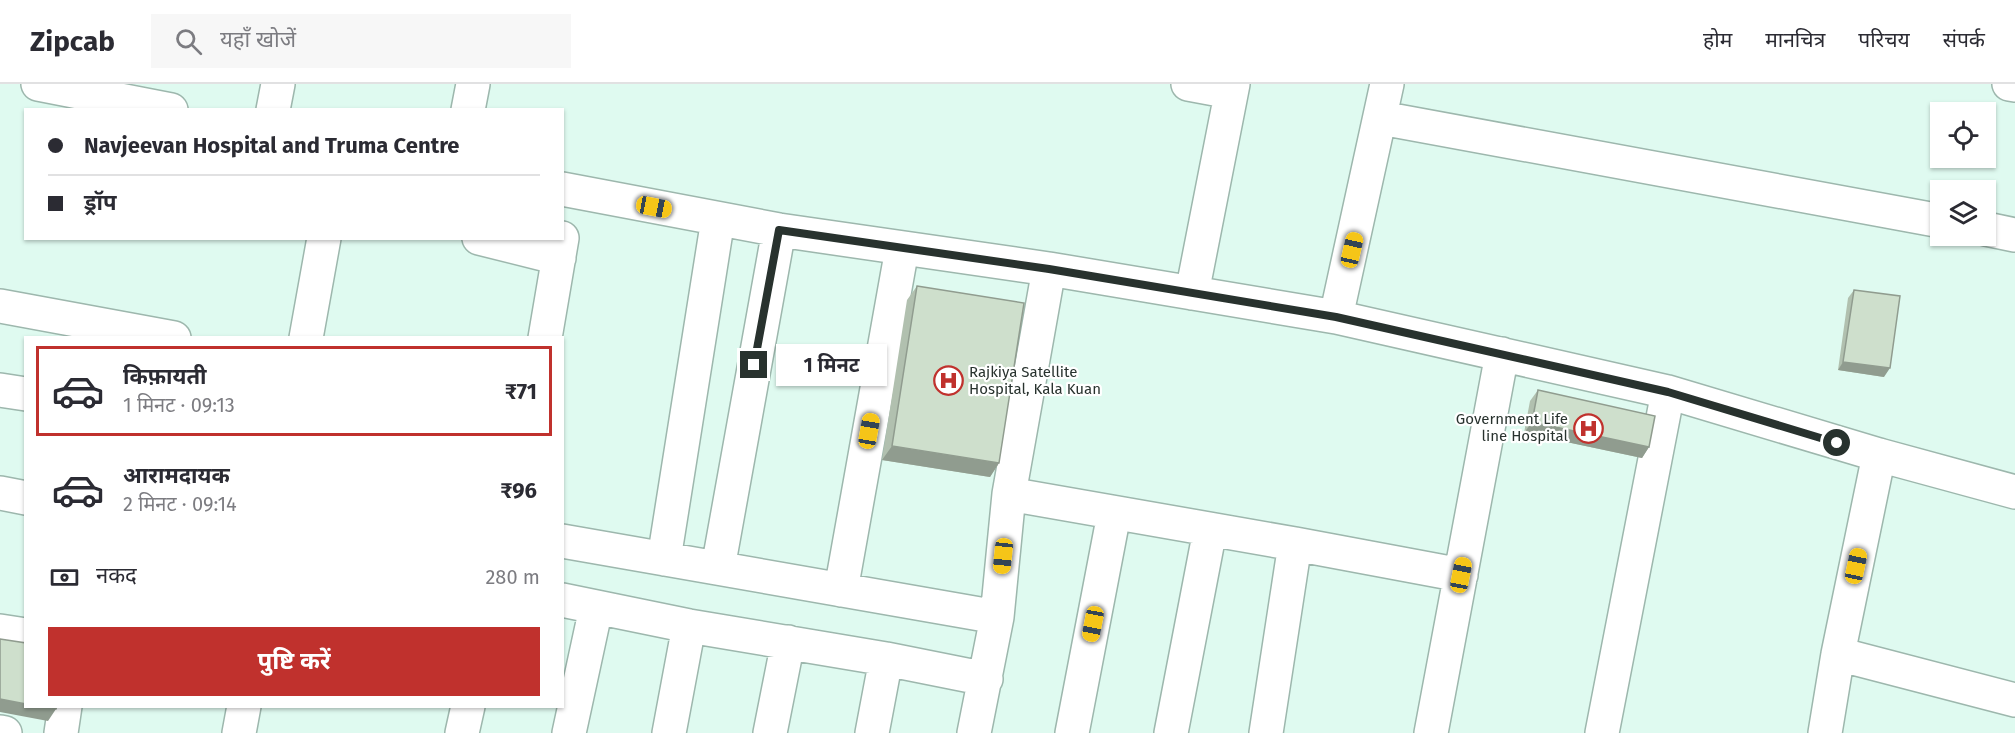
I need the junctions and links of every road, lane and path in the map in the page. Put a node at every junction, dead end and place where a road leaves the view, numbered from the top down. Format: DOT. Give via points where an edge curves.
graph roads {
  1 [pos="38,84"];
  2 [pos="278,84"];
  3 [pos="473,84"];
  4 [pos="1188,84"];
  5 [pos="1387,84"];
  6 [pos="2009,84"];
  7 [pos="2015,85"];
  8 [pos="1232,88"];
  9 [pos="128,92"];
  10 [pos="166,108"];
  11 [pos="273,108"];
  12 [pos="468,108"];
  13 [pos="1381,118"];
  14 [pos="566,189"];
  15 [pos="564,211"];
  16 [pos="718,219"];
  17 [pos="1930,219"];
  18 [pos="779,230"];
  19 [pos="1996,231"];
  20 [pos="2015,235"];
  21 [pos="324,240"];
  22 [pos="506,240"];
  23 [pos="561,244"];
  24 [pos="902,249"];
  25 [pos="1049,269"];
  26 [pos="1192,293"];
  27 [pos="0,306"];
  28 [pos="1336,317"];
  29 [pos="163,336"];
  30 [pos="306,336"];
  31 [pos="545,336"];
  32 [pos="1502,354"];
  33 [pos="0,390"];
  34 [pos="1668,392"];
  35 [pos="24,394"];
  36 [pos="1879,455"];
  37 [pos="2015,492"];
  38 [pos="0,493"];
  39 [pos="1009,494"];
  40 [pos="24,498"];
  41 [pos="1114,514"];
  42 [pos="1210,530"];
  43 [pos="564,541"];
  44 [pos="1295,544"];
  45 [pos="664,559"];
  46 [pos="718,568"];
  47 [pos="1461,575"];
  48 [pos="841,590"];
  49 [pos="564,600"];
  50 [pos="596,608"];
  51 [pos="997,617"];
  52 [pos="689,626"];
  53 [pos="0,631"];
  54 [pos="24,635"];
  55 [pos="788,642"];
  56 [pos="1838,654"];
  57 [pos="886,659"];
  58 [pos="986,679"];
  59 [pos="2015,700"];
  60 [pos="65,708"];
  61 [pos="244,708"];
  62 [pos="468,708"];
  63 [pos="0,732"];
  64 [pos="5,733"];
  65 [pos="61,733"];
  66 [pos="239,733"];
  67 [pos="462,733"];
  68 [pos="569,733"];
  69 [pos="669,733"];
  70 [pos="770,733"];
  71 [pos="872,733"];
  72 [pos="974,733"];
  73 [pos="1072,733"];
  74 [pos="1171,733"];
  75 [pos="1266,733"];
  76 [pos="1431,733"];
  77 [pos="1602,733"];
  78 [pos="1825,733"];
  1 -- 9 [label="street"];
  2 -- 11 [label="street"];
  3 -- 12 [label="street"];
  4 -- 8 [label="street"];
  5 -- 13 [label="street"];
  6 -- 7 [label="street"];
  8 -- 26 [label="street"];
  9 -- 10 [label="street"];
  13 -- 17 [label="street"];
  13 -- 28 [label="street"];
  14 -- 15 [label="street"];
  14 -- 16 [label="street"];
  16 -- 18 [label="street"];
  16 -- 45 [label="street"];
  18 -- 24 [label="street"];
  18 -- 46 [label="street"];
  19 -- 20 [label="street"];
  21 -- 30 [label="street"];
  22 -- 23 [label="street"];
  23 -- 31 [label="street"];
  24 -- 25 [label="street"];
  24 -- 48 [label="street"];
  25 -- 26 [label="street"];
  25 -- 39 [label="street"];
  26 -- 28 [label="street"];
  27 -- 29 [label="street"];
  28 -- 32 [label="street"];
  32 -- 34 [label="street"];
  32 -- 47 [label="street"];
  33 -- 35 [label="street"];
  34 -- 36 [label="street"];
  34 -- 77 [label="street"];
  36 -- 37 [label="street"];
  36 -- 56 [label="street"];
  38 -- 40 [label="street"];
  39 -- 41 [label="street"];
  39 -- 51 [label="street"];
  41 -- 42 [label="street"];
  41 -- 73 [label="street"];
  42 -- 44 [label="street"];
  42 -- 74 [label="street"];
  43 -- 45 [label="street"];
  44 -- 47 [label="street"];
  44 -- 75 [label="street"];
  45 -- 46 [label="street"];
  46 -- 48 [label="street"];
  47 -- 76 [label="street"];
  48 -- 51 [label="street"];
  49 -- 50 [label="street"];
  50 -- 52 [label="street"];
  50 -- 68 [label="street"];
  51 -- 58 [label="street"];
  52 -- 55 [label="street"];
  52 -- 69 [label="street"];
  53 -- 54 [label="street"];
  55 -- 57 [label="street"];
  55 -- 70 [label="street"];
  56 -- 59 [label="street"];
  56 -- 78 [label="street"];
  57 -- 58 [label="street"];
  57 -- 71 [label="street"];
  58 -- 72 [label="street"];
  60 -- 65 [label="street"];
  61 -- 66 [label="street"];
  62 -- 67 [label="street"];
  63 -- 64 [label="street"];
}
